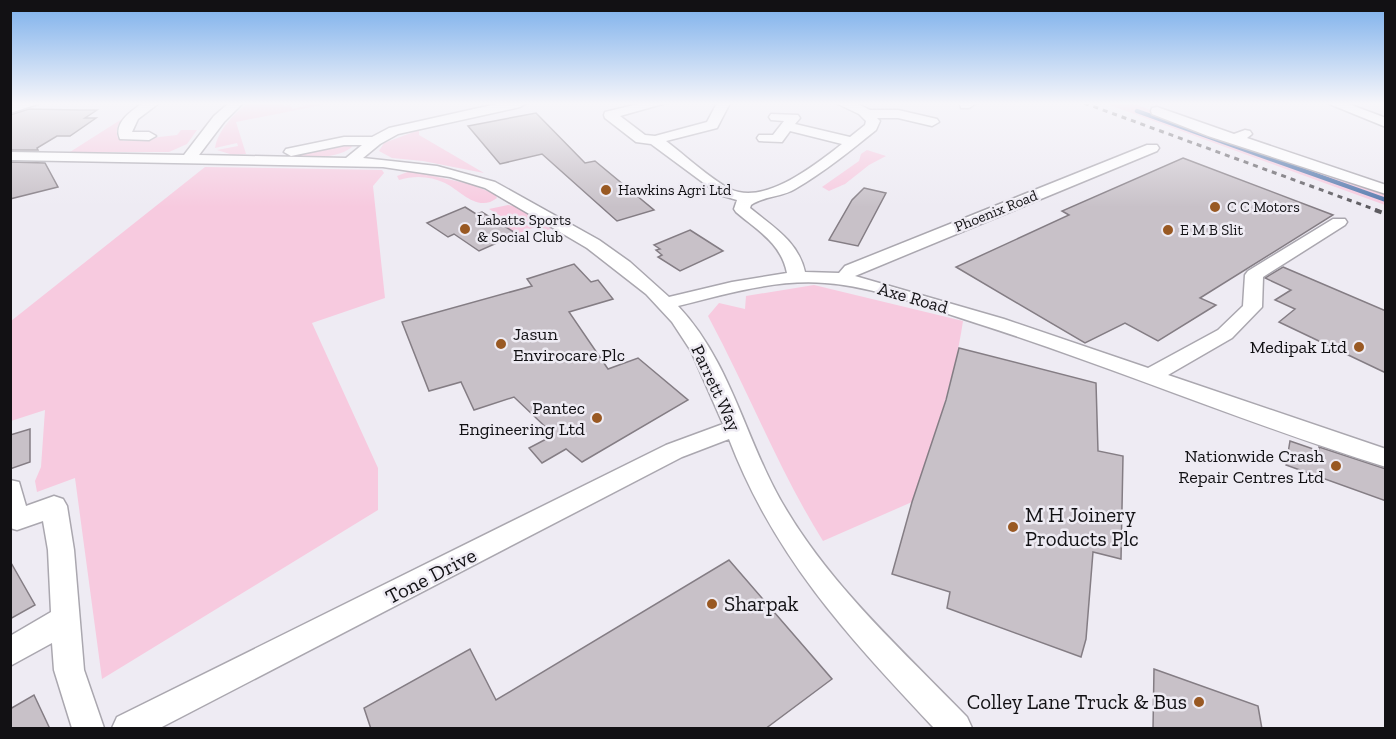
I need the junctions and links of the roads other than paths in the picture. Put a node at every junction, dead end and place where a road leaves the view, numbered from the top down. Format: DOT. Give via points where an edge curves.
graph roads {
  1 [pos="205,137"];
  2 [pos="383,137"];
  3 [pos="639,137"];
  4 [pos="665,137"];
  5 [pos="778,137"];
  6 [pos="834,137"];
  7 [pos="858,137"];
  8 [pos="1244,137"];
  9 [pos="764,138"];
  10 [pos="655,140"];
  11 [pos="375,141"];
  12 [pos="852,142"];
  13 [pos="1152,148"];
  14 [pos="291,152"];
  15 [pos="10,156"];
  16 [pos="188,160"];
  17 [pos="349,163"];
  18 [pos="1386,190"];
  19 [pos="749,198"];
  20 [pos="1339,222"];
  21 [pos="797,277"];
  22 [pos="844,279"];
  23 [pos="668,303"];
  24 [pos="1152,375"];
  25 [pos="735,428"];
  26 [pos="1386,458"];
  27 [pos="10,489"];
  28 [pos="14,524"];
  29 [pos="64,620"];
  30 [pos="10,652"];
  31 [pos="88,729"];
  32 [pos="128,729"];
  33 [pos="956,729"];
  1 -- 16 [label="street"];
  2 -- 11 [label="street"];
  3 -- 10 [label="street"];
  4 -- 10 [label="street"];
  5 -- 9 [label="street"];
  6 -- 12 [label="street"];
  7 -- 12 [label="street"];
  8 -- 18 [label="street"];
  10 -- 19 [label="street" via="725,192"];
  11 -- 14 [label="street" via="344,141"];
  11 -- 17 [label="street"];
  12 -- 19 [label="street" via="789,187"];
  13 -- 22 [label="street, Phoenix Road" via="851,270"];
  15 -- 16 [label="street, Parrett Way"];
  16 -- 17 [label="street, Parrett Way"];
  17 -- 23 [label="street, Parrett Way" via="417,167 490,185 600,248"];
  19 -- 21 [label="street" via="742,209 786,246"];
  20 -- 24 [label="street" via="1254,275 1252,307 1225,334"];
  21 -- 22 [label="street, Axe Road" via="822,275"];
  21 -- 23 [label="street, Axe Road"];
  22 -- 24 [label="street, Axe Road" via="981,317"];
  23 -- 25 [label="street, Parrett Way" via="698,344"];
  24 -- 26 [label="street, Axe Road"];
  25 -- 32 [label="street, Tone Drive" via="664,456"];
  25 -- 33 [label="street, Parrett Way" via="788,535 843,608"];
  27 -- 28 [label="street"];
  28 -- 29 [label="street" via="54,506 61,550"];
  29 -- 30 [label="street"];
  29 -- 31 [label="street" via="69,670"];
}
